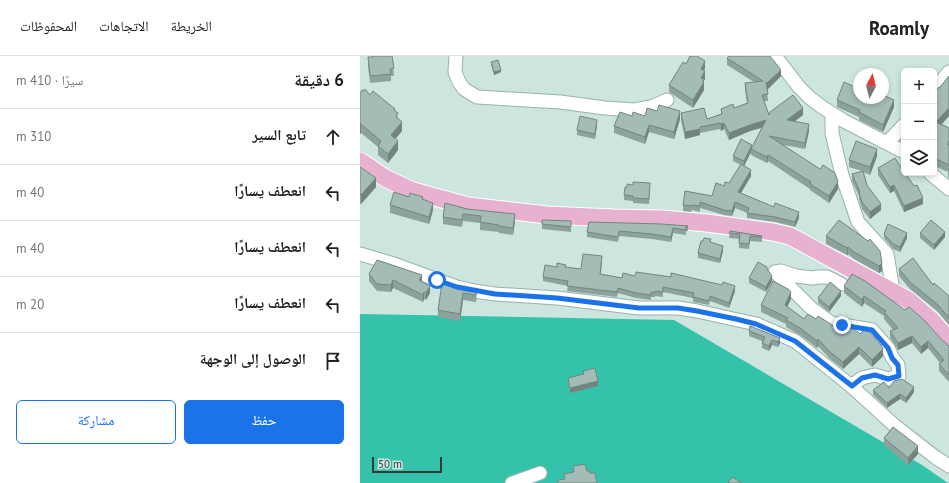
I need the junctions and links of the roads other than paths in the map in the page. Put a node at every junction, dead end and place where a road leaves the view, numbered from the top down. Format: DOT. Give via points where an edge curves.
graph roads {
  1 [pos="456,56"];
  2 [pos="775,56"];
  3 [pos="949,72"];
  4 [pos="937,86"];
  5 [pos="667,100"];
  6 [pos="832,114"];
  7 [pos="901,128"];
  8 [pos="888,143"];
  9 [pos="901,150"];
  10 [pos="360,161"];
  11 [pos="934,176"];
  12 [pos="949,189"];
  13 [pos="360,254"];
  14 [pos="841,284"];
  15 [pos="893,291"];
  16 [pos="949,340"];
  17 [pos="852,386"];
  18 [pos="949,466"];
  19 [pos="540,473"];
  20 [pos="512,483"];
  1 -- 5 [label="street" via="455,72 459,82 464,89 477,96 634,110 651,107"];
  2 -- 6 [label="street" via="799,87"];
  3 -- 4 [label="street"];
  6 -- 8 [label="street"];
  6 -- 15 [label="street" via="832,133 842,175 858,222 887,254"];
  7 -- 8 [label="street"];
  8 -- 9 [label="street"];
  10 -- 15 [label="main road" via="385,178 413,191 468,206 547,215 707,223 790,236"];
  11 -- 12 [label="street"];
  13 -- 17 [label="street" via="474,291 639,308 678,308 756,324 795,341"];
  14 -- 17 [label="street" via="827,277 812,278 776,272 812,309 831,323 872,330 888,348 898,365 899,376 888,379 875,375 862,378"];
  15 -- 16 [label="main road" via="931,320"];
  17 -- 18 [label="street" via="894,425"];
  19 -- 20 [label="street"];
}
